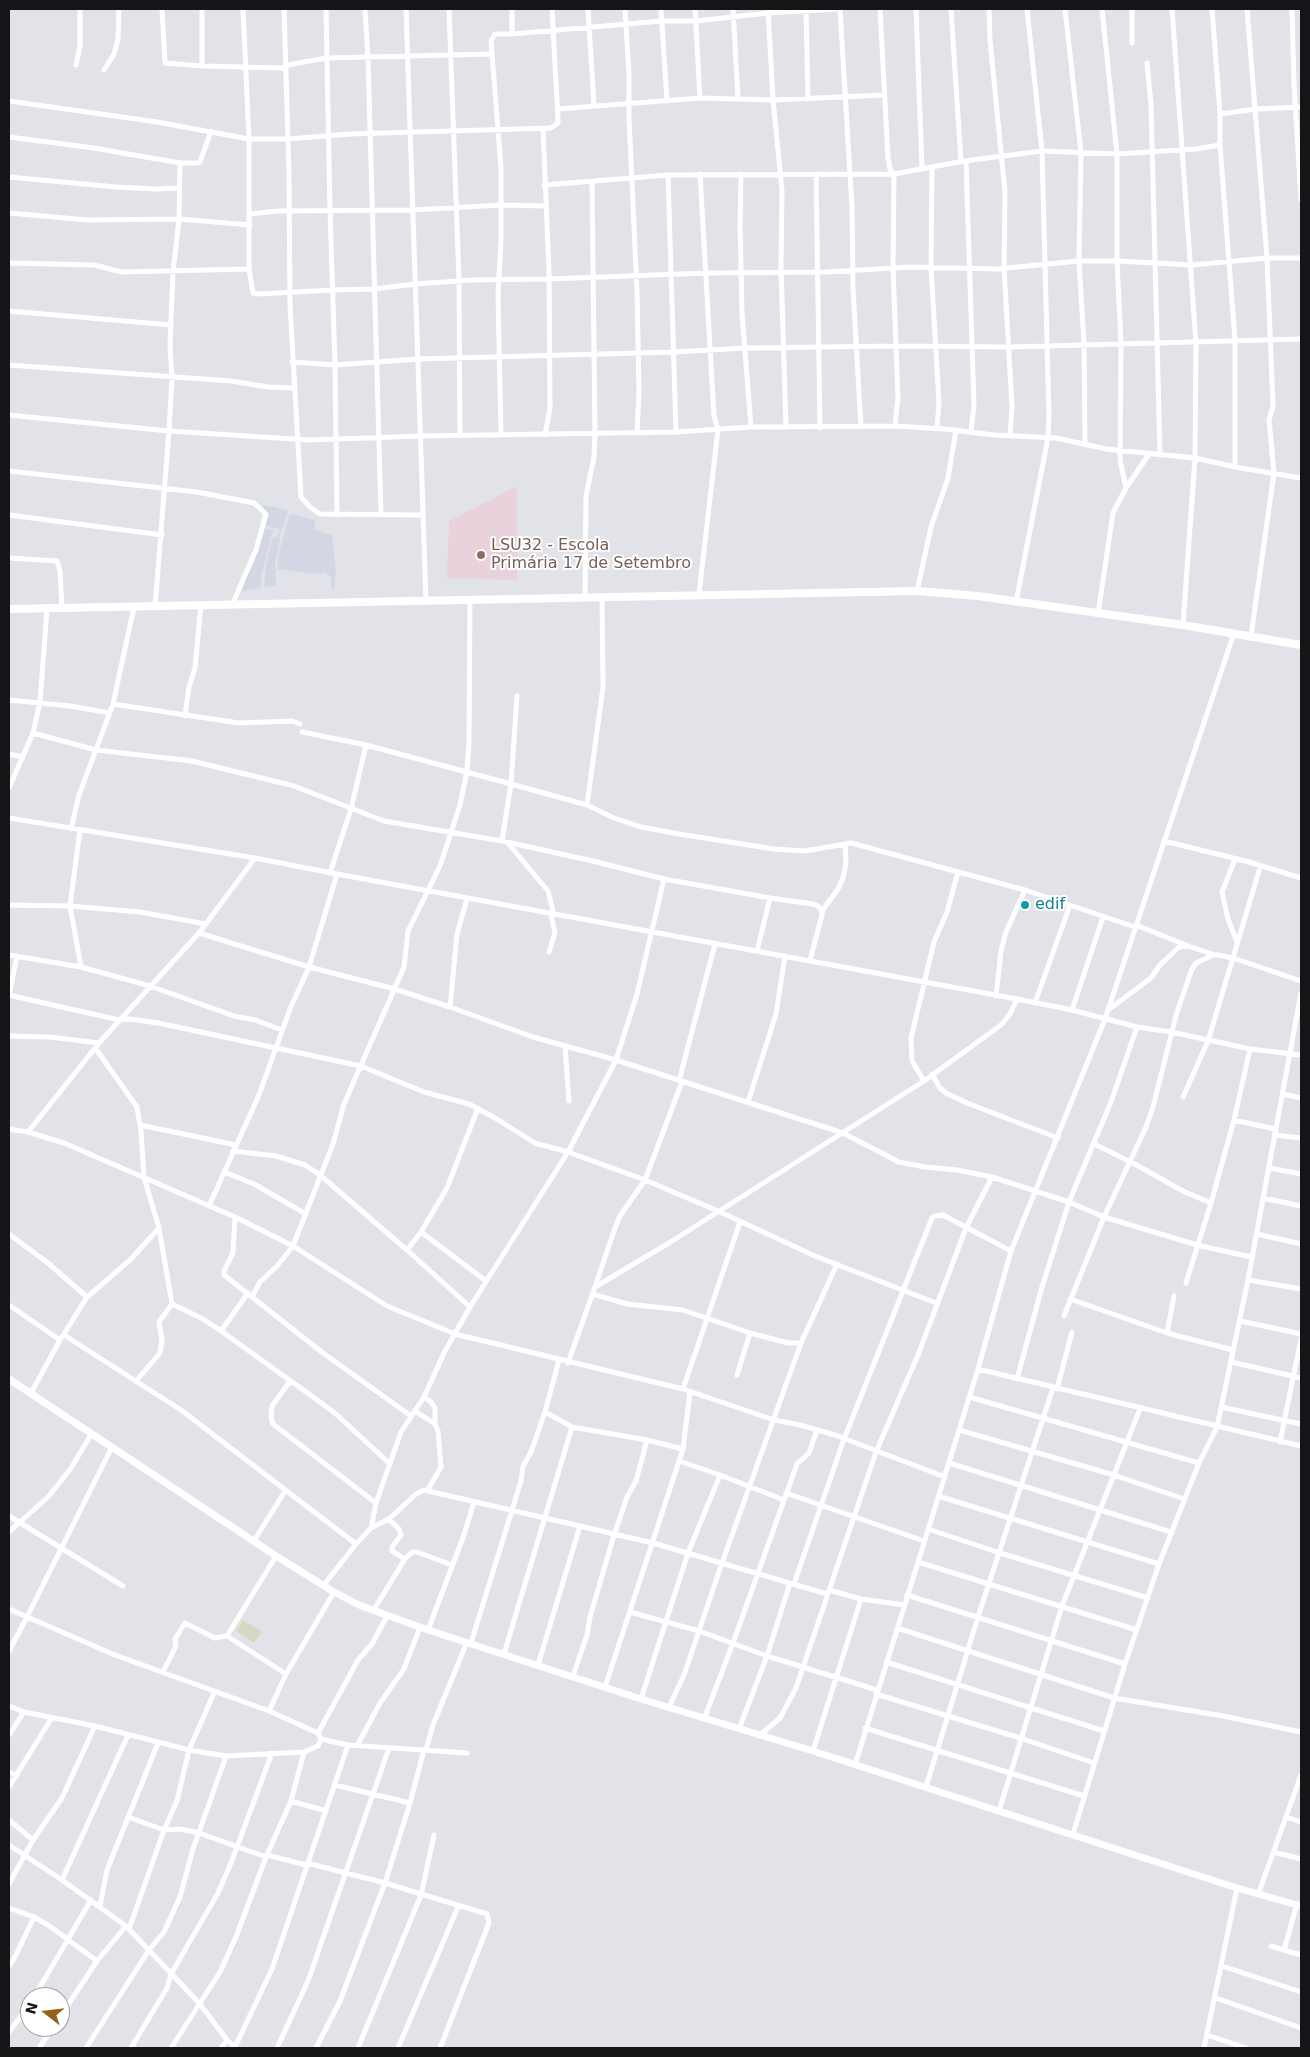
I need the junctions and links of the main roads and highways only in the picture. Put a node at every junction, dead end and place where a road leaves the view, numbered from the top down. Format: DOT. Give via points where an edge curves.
graph roads {
  1 [pos="9,609"];
  2 [pos="1301,645"];
  1 -- 2 [label="main road" via="917,591 1182,625"];
}
